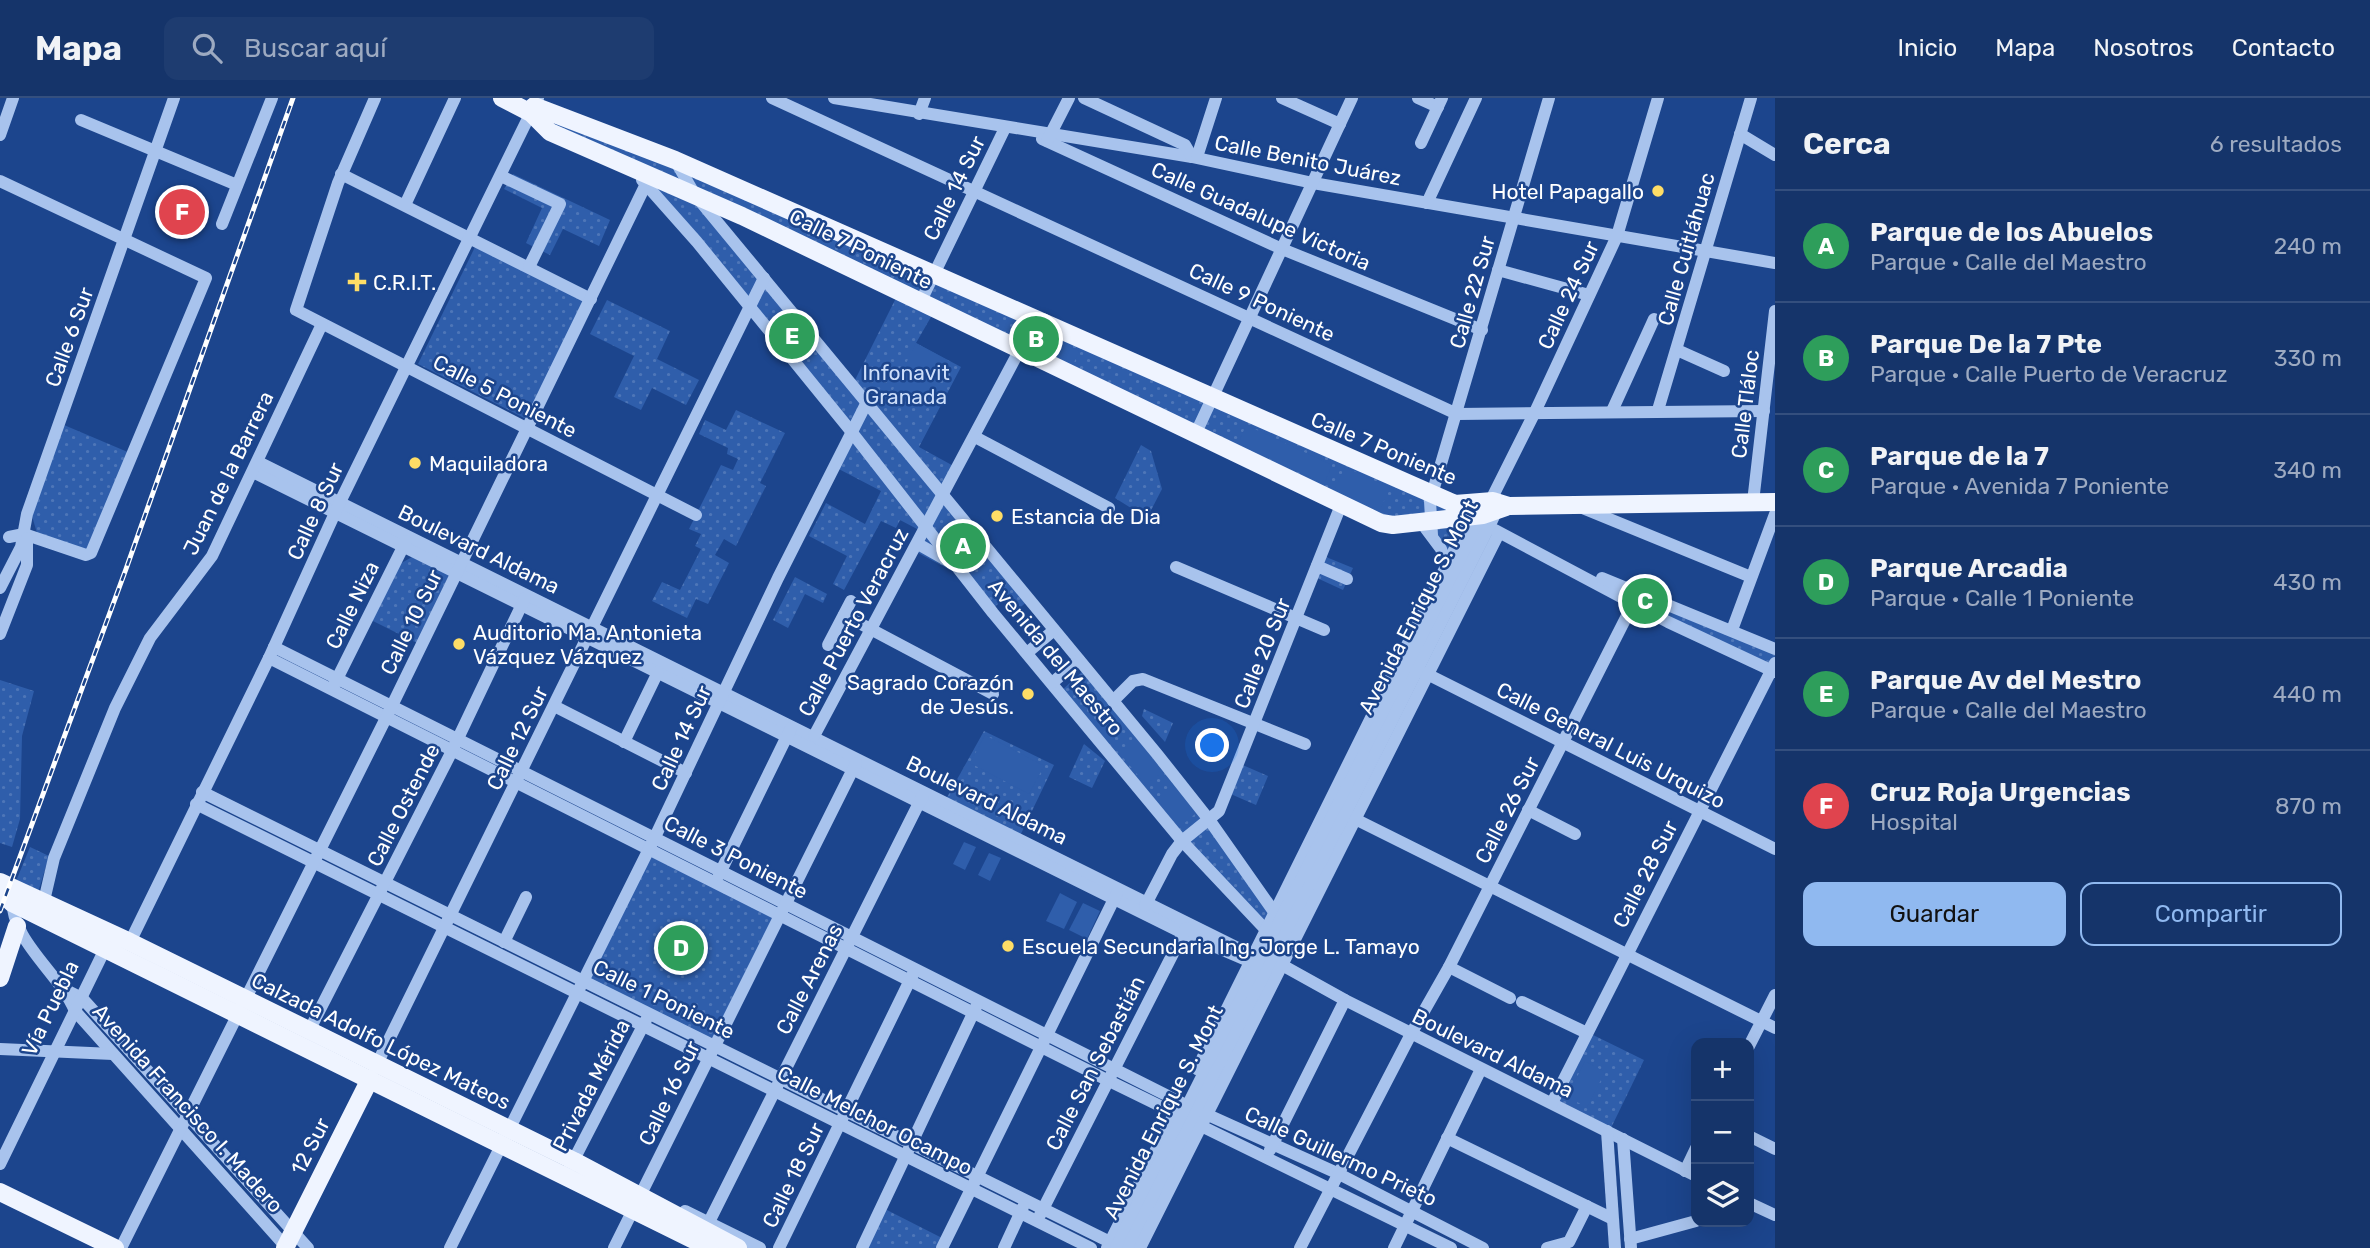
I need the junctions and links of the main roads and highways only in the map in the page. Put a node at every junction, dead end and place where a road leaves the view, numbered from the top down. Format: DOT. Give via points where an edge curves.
graph roads {
  1 [pos="502,98"];
  2 [pos="534,106"];
  3 [pos="1775,502"];
  4 [pos="1488,515"];
  5 [pos="4,888"];
  6 [pos="17,926"];
  7 [pos="130,942"];
  8 [pos="0,978"];
  9 [pos="240,1006"];
  10 [pos="373,1071"];
  11 [pos="0,1192"];
  12 [pos="639,1197"];
  13 [pos="288,1243"];
  14 [pos="118,1248"];
  15 [pos="710,1248"];
  16 [pos="738,1248"];
  1 -- 2 [label="main road, Calle 7 Poniente"];
  2 -- 4 [label="main road, Calle 7 Poniente" via="675,160 1431,495"];
  2 -- 4 [label="main road, Calle 7 Poniente" via="550,132 695,195 1341,505 1388,525 1432,528"];
  3 -- 4 [label="main road" via="1574,504"];
  5 -- 7 [label="main road, Calzada Adolfo López Mateos" via="44,901"];
  5 -- 7 [label="main road" via="114,945"];
  5 -- 9 [label="main road, Calzada Adolfo López Mateos" via="105,949"];
  6 -- 8 [label="main road"];
  7 -- 9 [label="main road, Calzada Adolfo López Mateos"];
  9 -- 10 [label="main road, Calzada Adolfo López Mateos"];
  9 -- 10 [label="main road, Calzada Adolfo López Mateos" via="309,1031"];
  10 -- 12 [label="main road, Calzada Adolfo López Mateos"];
  10 -- 13 [label="main road, 12 Sur"];
  11 -- 14 [label="main road"];
  12 -- 15 [label="main road, Calzada Adolfo López Mateos"];
  12 -- 16 [label="main road, Calzada Adolfo López Mateos"];
}
